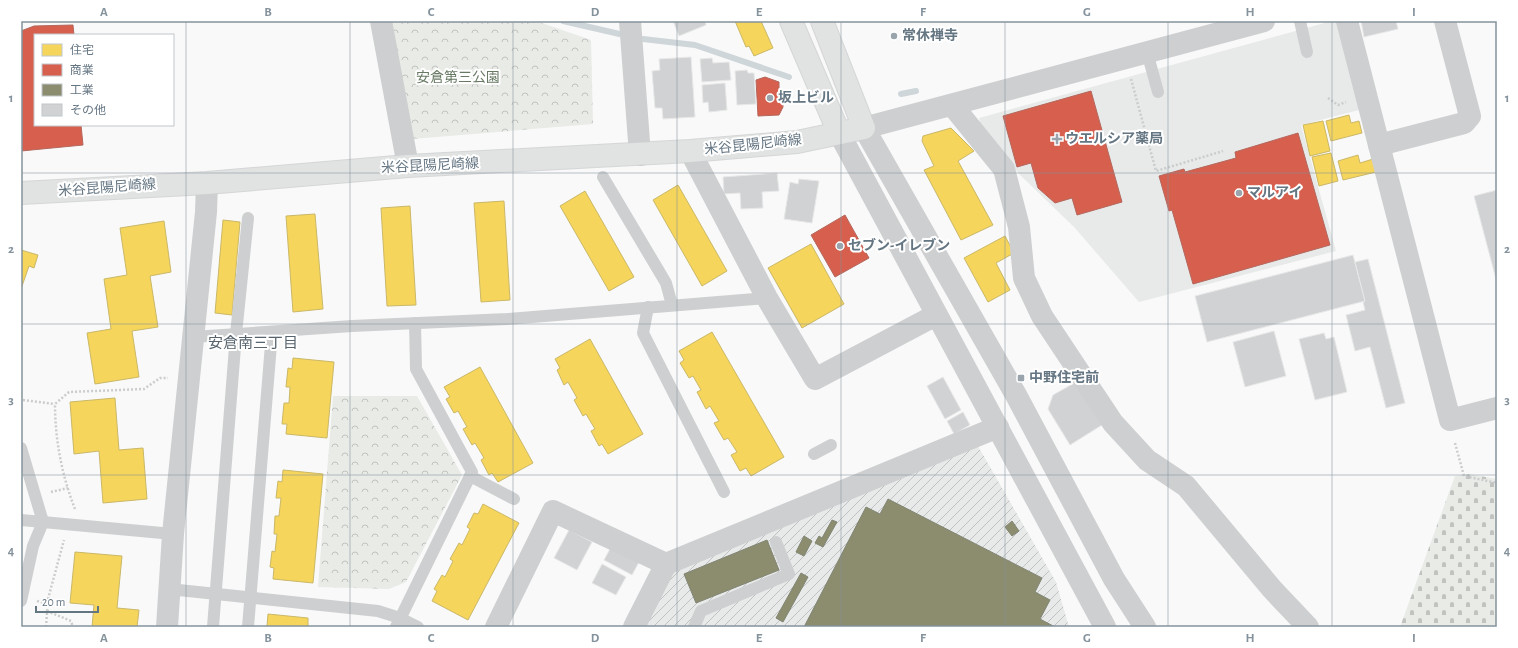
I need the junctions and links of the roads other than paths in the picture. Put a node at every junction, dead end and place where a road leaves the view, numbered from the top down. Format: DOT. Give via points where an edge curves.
graph roads {
  1 [pos="381,21"];
  2 [pos="630,21"];
  3 [pos="791,21"];
  4 [pos="822,21"];
  5 [pos="1264,21"];
  6 [pos="1300,21"];
  7 [pos="1347,21"];
  8 [pos="1445,21"];
  9 [pos="1236,25"];
  10 [pos="1147,52"];
  11 [pos="1307,52"];
  12 [pos="1158,92"];
  13 [pos="952,105"];
  14 [pos="864,128"];
  15 [pos="839,133"];
  16 [pos="1379,145"];
  17 [pos="690,151"];
  18 [pos="640,155"];
  19 [pos="408,166"];
  20 [pos="603,177"];
  21 [pos="206,183"];
  22 [pos="21,193"];
  23 [pos="248,218"];
  24 [pos="767,298"];
  25 [pos="672,305"];
  26 [pos="648,307"];
  27 [pos="936,315"];
  28 [pos="415,323"];
  29 [pos="272,332"];
  30 [pos="236,334"];
  31 [pos="193,337"];
  32 [pos="1497,408"];
  33 [pos="998,427"];
  34 [pos="830,445"];
  35 [pos="21,448"];
  36 [pos="814,454"];
  37 [pos="470,476"];
  38 [pos="724,492"];
  39 [pos="514,499"];
  40 [pos="21,520"];
  41 [pos="43,522"];
  42 [pos="173,534"];
  43 [pos="776,542"];
  44 [pos="666,564"];
  45 [pos="169,589"];
  46 [pos="216,594"];
  47 [pos="250,599"];
  48 [pos="21,602"];
  49 [pos="398,622"];
  50 [pos="167,627"];
  51 [pos="213,627"];
  52 [pos="248,627"];
  53 [pos="418,627"];
  54 [pos="496,627"];
  55 [pos="634,627"];
  56 [pos="694,627"];
  57 [pos="1104,627"];
  58 [pos="1146,627"];
  59 [pos="1308,627"];
  1 -- 19 [label="street"];
  2 -- 18 [label="street"];
  3 -- 15 [label="main road"];
  4 -- 14 [label="main road"];
  5 -- 9 [label="street"];
  6 -- 11 [label="lane"];
  7 -- 16 [label="street"];
  8 -- 16 [label="street" via="1470,116 1464,124"];
  9 -- 10 [label="street"];
  10 -- 12 [label="lane"];
  10 -- 13 [label="street"];
  13 -- 14 [label="street"];
  13 -- 59 [label="street" via="1004,169 1019,227 1024,278 1042,316 1113,423 1147,460 1186,486 1272,589"];
  14 -- 15 [label="main road, 米谷昆陽尼崎線"];
  14 -- 58 [label="street" via="1016,395 1114,579"];
  15 -- 17 [label="main road, 米谷昆陽尼崎線" via="796,142"];
  15 -- 27 [label="street"];
  16 -- 32 [label="street" via="1450,420"];
  17 -- 18 [label="main road, 米谷昆陽尼崎線"];
  17 -- 24 [label="street"];
  18 -- 19 [label="main road, 米谷昆陽尼崎線"];
  19 -- 21 [label="main road, 米谷昆陽尼崎線"];
  20 -- 25 [label="lane" via="666,283"];
  21 -- 22 [label="main road, 米谷昆陽尼崎線"];
  21 -- 31 [label="street" via="206,212"];
  23 -- 30 [label="lane"];
  24 -- 25 [label="lane"];
  24 -- 27 [label="street" via="815,380"];
  25 -- 26 [label="lane"];
  26 -- 28 [label="lane" via="507,319"];
  26 -- 38 [label="lane" via="643,333"];
  27 -- 33 [label="street"];
  28 -- 29 [label="lane"];
  28 -- 37 [label="lane" via="416,369 472,472"];
  29 -- 30 [label="lane"];
  29 -- 47 [label="lane"];
  30 -- 31 [label="lane"];
  30 -- 46 [label="lane"];
  31 -- 42 [label="street"];
  33 -- 44 [label="street"];
  33 -- 57 [label="street"];
  34 -- 36 [label="lane"];
  35 -- 41 [label="lane"];
  37 -- 39 [label="lane"];
  37 -- 49 [label="lane"];
  40 -- 41 [label="lane"];
  41 -- 42 [label="lane"];
  41 -- 48 [label="lane" via="33,546"];
  42 -- 45 [label="street"];
  43 -- 56 [label="lane" via="789,574 701,611"];
  44 -- 54 [label="street" via="553,511"];
  44 -- 55 [label="street"];
  45 -- 46 [label="lane"];
  45 -- 50 [label="street"];
  46 -- 47 [label="lane"];
  46 -- 51 [label="lane"];
  47 -- 49 [label="lane" via="378,611"];
  47 -- 52 [label="lane"];
  49 -- 53 [label="lane"];
}
